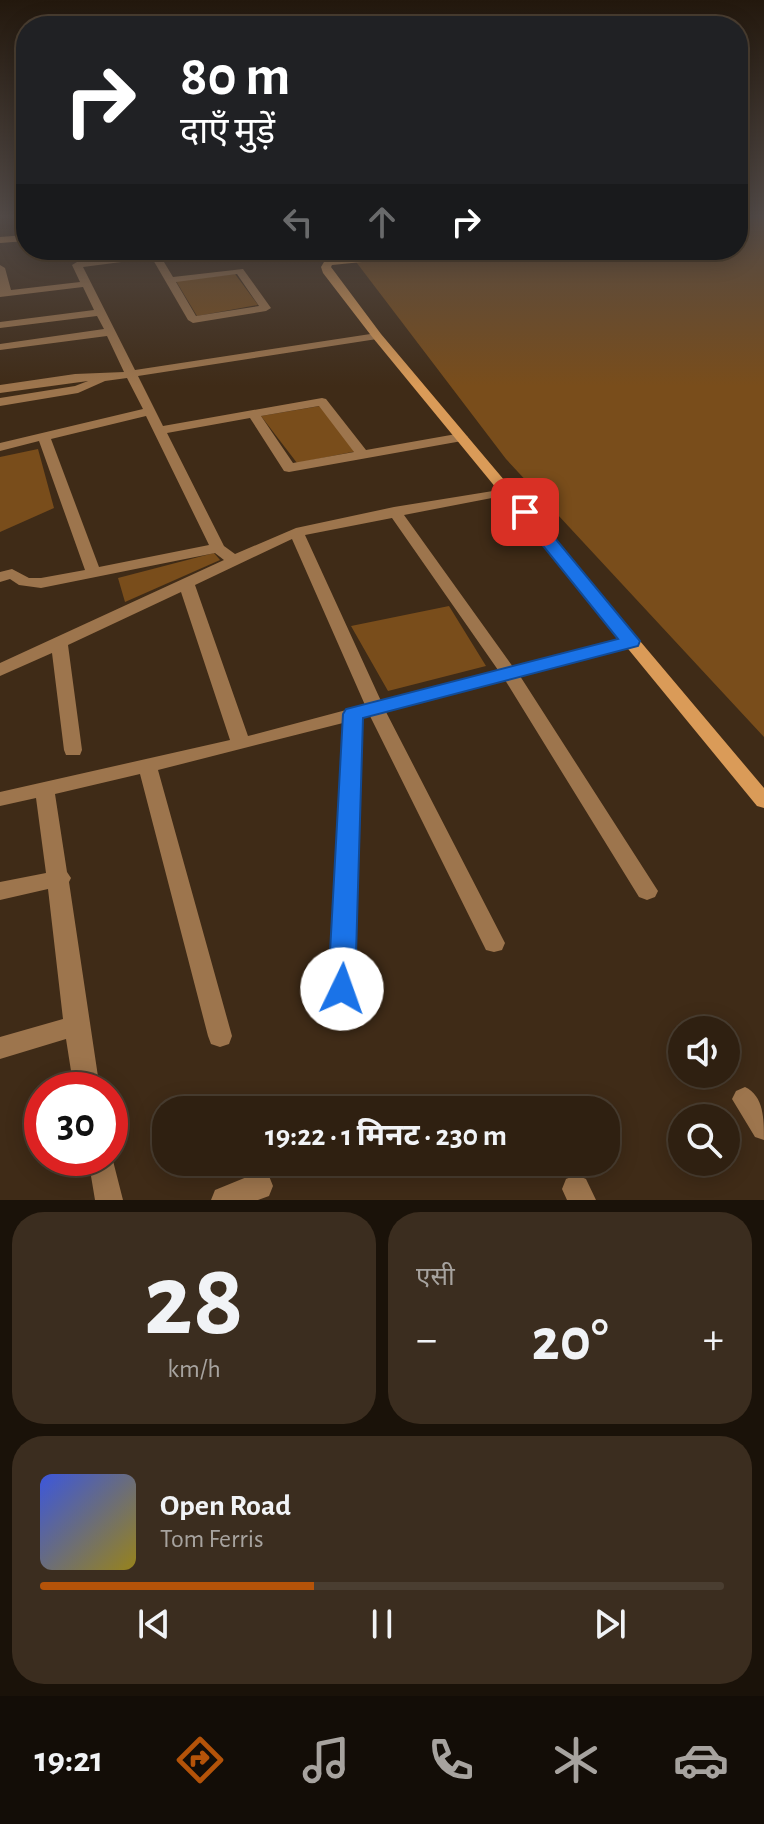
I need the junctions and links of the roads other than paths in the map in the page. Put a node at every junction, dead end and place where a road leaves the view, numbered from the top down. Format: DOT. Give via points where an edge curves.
graph roads {
  1 [pos="1,274"];
  2 [pos="81,274"];
  3 [pos="166,274"];
  4 [pos="216,274"];
  5 [pos="242,274"];
  6 [pos="329,274"];
  7 [pos="169,280"];
  8 [pos="86,284"];
  9 [pos="4,294"];
  10 [pos="100,312"];
  11 [pos="0,325"];
  12 [pos="109,332"];
  13 [pos="377,336"];
  14 [pos="0,347"];
  15 [pos="133,374"];
  16 [pos="112,377"];
  17 [pos="0,389"];
  18 [pos="0,402"];
  19 [pos="150,411"];
  20 [pos="253,414"];
  21 [pos="161,430"];
  22 [pos="44,437"];
  23 [pos="462,437"];
  24 [pos="0,447"];
  25 [pos="363,455"];
  26 [pos="507,491"];
  27 [pos="394,511"];
  28 [pos="296,532"];
  29 [pos="218,548"];
  30 [pos="233,560"];
  31 [pos="94,574"];
  32 [pos="0,577"];
  33 [pos="186,583"];
  34 [pos="631,641"];
  35 [pos="59,644"];
  36 [pos="0,670"];
  37 [pos="509,673"];
  38 [pos="376,709"];
  39 [pos="353,714"];
  40 [pos="241,744"];
  41 [pos="73,750"];
  42 [pos="147,765"];
  43 [pos="44,789"];
  44 [pos="0,799"];
  45 [pos="764,801"];
  46 [pos="60,878"];
  47 [pos="0,891"];
  48 [pos="647,891"];
  49 [pos="494,943"];
  50 [pos="342,989"];
  51 [pos="75,1026"];
  52 [pos="220,1036"];
  53 [pos="0,1048"];
  54 [pos="84,1072"];
  55 [pos="745,1099"];
  56 [pos="764,1128"];
  57 [pos="104,1176"];
  58 [pos="259,1186"];
  59 [pos="109,1200"];
  60 [pos="225,1200"];
  1 -- 9 [label="street"];
  2 -- 8 [label="street"];
  3 -- 7 [label="street"];
  4 -- 7 [label="street"];
  5 -- 7 [label="street" via="266,308 193,320"];
  6 -- 13 [label="street"];
  8 -- 9 [label="street"];
  8 -- 10 [label="street"];
  10 -- 11 [label="street"];
  10 -- 12 [label="street"];
  12 -- 14 [label="street"];
  12 -- 15 [label="street"];
  13 -- 15 [label="street"];
  13 -- 23 [label="street"];
  15 -- 16 [label="street"];
  15 -- 19 [label="street"];
  16 -- 17 [label="street"];
  16 -- 18 [label="street" via="78,389"];
  19 -- 21 [label="street"];
  19 -- 22 [label="street"];
  20 -- 21 [label="street"];
  20 -- 25 [label="street" via="322,402"];
  20 -- 25 [label="street" via="289,468"];
  21 -- 29 [label="street"];
  22 -- 24 [label="street"];
  22 -- 31 [label="street"];
  23 -- 25 [label="street"];
  23 -- 26 [label="street"];
  26 -- 27 [label="street"];
  26 -- 34 [label="street"];
  27 -- 28 [label="street"];
  27 -- 37 [label="street"];
  28 -- 30 [label="street"];
  28 -- 38 [label="street"];
  29 -- 30 [label="street"];
  29 -- 31 [label="street"];
  30 -- 33 [label="street"];
  31 -- 32 [label="street" via="41,583 12,574"];
  33 -- 35 [label="street"];
  33 -- 40 [label="street"];
  34 -- 37 [label="street"];
  34 -- 45 [label="street"];
  35 -- 36 [label="street"];
  35 -- 41 [label="street"];
  37 -- 38 [label="street"];
  37 -- 48 [label="street"];
  38 -- 39 [label="street"];
  38 -- 49 [label="street"];
  39 -- 40 [label="street"];
  39 -- 50 [label="street"];
  40 -- 42 [label="street"];
  42 -- 43 [label="street"];
  42 -- 52 [label="street"];
  43 -- 44 [label="street"];
  43 -- 46 [label="street"];
  46 -- 47 [label="street"];
  46 -- 51 [label="street"];
  51 -- 53 [label="street"];
  51 -- 54 [label="street"];
  55 -- 56 [label="street"];
  57 -- 59 [label="street"];
  58 -- 60 [label="street"];
}
